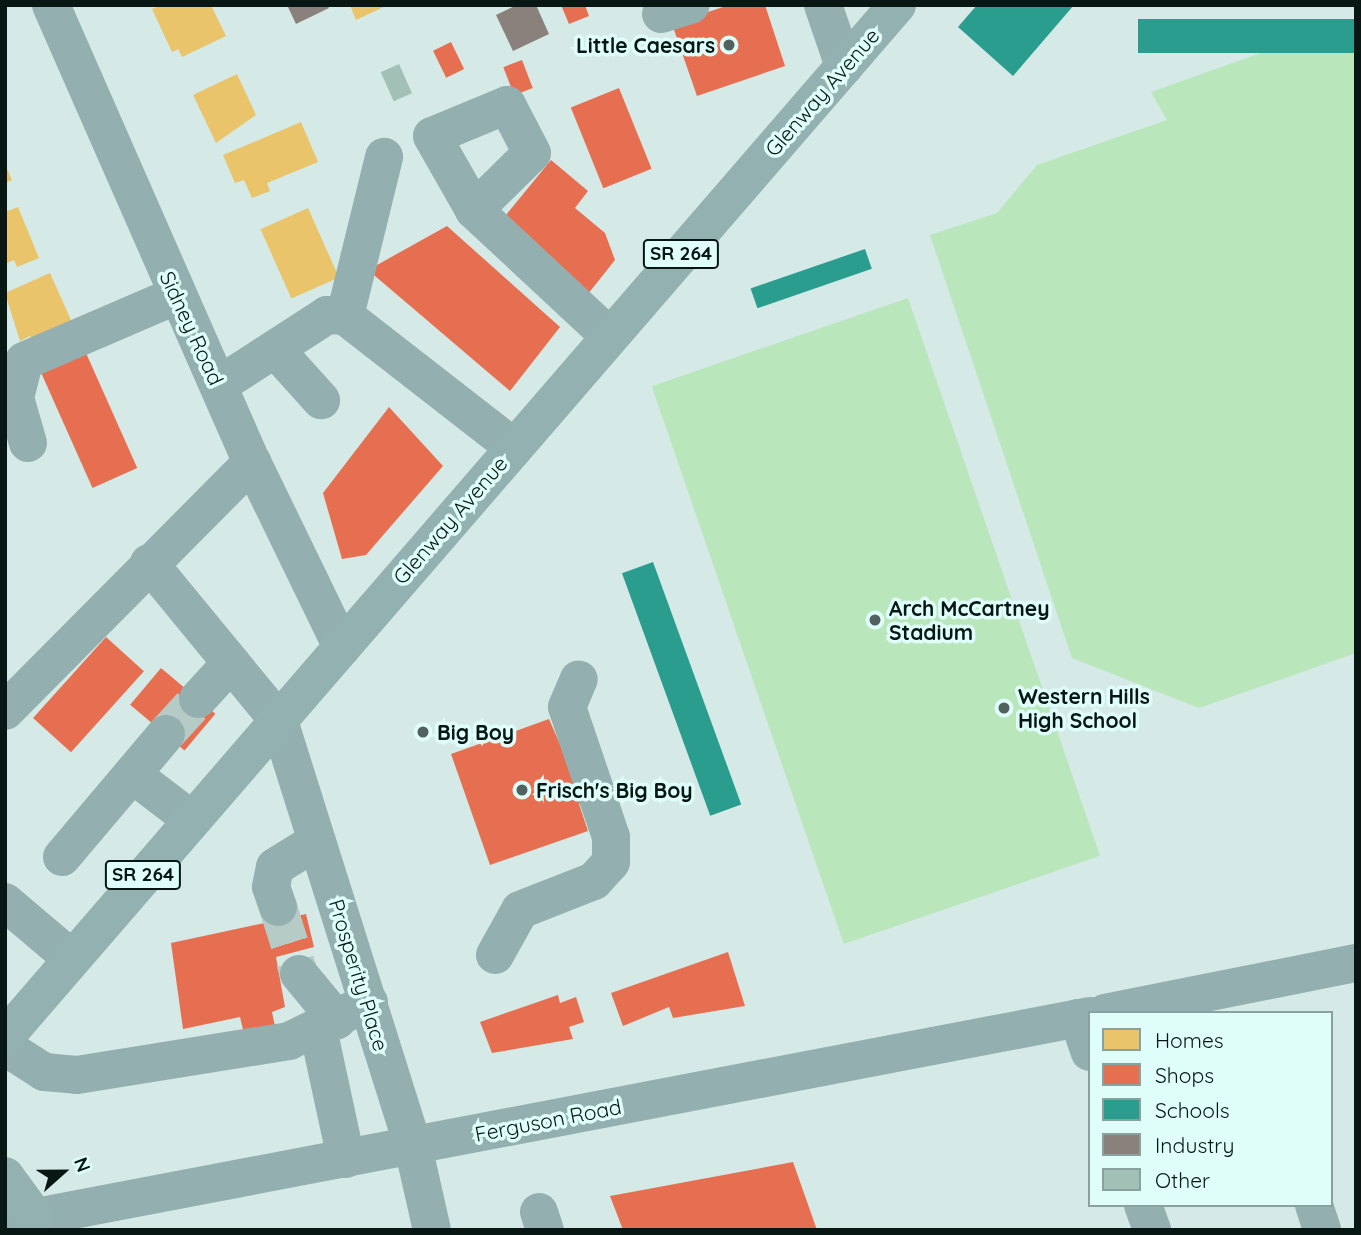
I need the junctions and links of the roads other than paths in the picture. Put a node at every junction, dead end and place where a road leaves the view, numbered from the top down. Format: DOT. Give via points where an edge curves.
graph roads {
  1 [pos="823,5"];
  2 [pos="897,5"];
  3 [pos="56,7"];
  4 [pos="844,66"];
  5 [pos="384,157"];
  6 [pos="474,210"];
  7 [pos="177,295"];
  8 [pos="345,316"];
  9 [pos="609,336"];
  10 [pos="275,349"];
  11 [pos="219,385"];
  12 [pos="321,400"];
  13 [pos="28,443"];
  14 [pos="513,447"];
  15 [pos="252,462"];
  16 [pos="149,563"];
  17 [pos="342,647"];
  18 [pos="231,663"];
  19 [pos="579,679"];
  20 [pos="198,699"];
  21 [pos="5,711"];
  22 [pos="279,721"];
  23 [pos="166,734"];
  24 [pos="133,775"];
  25 [pos="192,820"];
  26 [pos="317,841"];
  27 [pos="62,857"];
  28 [pos="5,902"];
  29 [pos="278,907"];
  30 [pos="495,955"];
  31 [pos="71,958"];
  32 [pos="1356,963"];
  33 [pos="299,974"];
  34 [pos="1248,999"];
  35 [pos="1172,1011"];
  36 [pos="341,1017"];
  37 [pos="1088,1024"];
  38 [pos="5,1037"];
  39 [pos="5,1047"];
  40 [pos="413,1146"];
  41 [pos="346,1159"];
  42 [pos="5,1175"];
  43 [pos="1144,1207"];
  44 [pos="1315,1207"];
  45 [pos="20,1220"];
  46 [pos="432,1230"];
  47 [pos="1152,1230"];
  48 [pos="1322,1230"];
  1 -- 4 [label="street"];
  2 -- 4 [label="main road, Glenway Avenue / SR 264"];
  3 -- 7 [label="street, Sidney Road"];
  4 -- 9 [label="main road, Glenway Avenue / SR 264"];
  5 -- 8 [label="street"];
  6 -- 9 [label="street"];
  7 -- 11 [label="street, Sidney Road"];
  7 -- 13 [label="street" via="23,361 15,398"];
  8 -- 10 [label="street" via="327,315"];
  8 -- 14 [label="street"];
  9 -- 14 [label="main road, Glenway Avenue / SR 264"];
  10 -- 11 [label="street"];
  10 -- 12 [label="street"];
  11 -- 15 [label="street, Sidney Road"];
  14 -- 17 [label="main road, Glenway Avenue / SR 264"];
  15 -- 16 [label="street"];
  15 -- 17 [label="street, Sidney Road"];
  16 -- 18 [label="street"];
  16 -- 21 [label="street"];
  17 -- 22 [label="main road, Glenway Avenue / SR 264"];
  18 -- 20 [label="street"];
  18 -- 22 [label="street"];
  19 -- 30 [label="street" via="567,707 611,837 611,862 594,881 520,910"];
  22 -- 25 [label="main road, Glenway Avenue / SR 264"];
  22 -- 26 [label="street, Prosperity Place"];
  23 -- 24 [label="street"];
  24 -- 25 [label="street"];
  24 -- 27 [label="street"];
  25 -- 31 [label="main road, Glenway Avenue / SR 264"];
  26 -- 29 [label="street" via="275,867 271,887"];
  26 -- 36 [label="street, Prosperity Place"];
  28 -- 31 [label="street"];
  31 -- 38 [label="main road, Glenway Avenue / SR 264"];
  32 -- 34 [label="street, Ferguson Road"];
  33 -- 36 [label="street"];
  34 -- 35 [label="street, Ferguson Road"];
  36 -- 39 [label="street" via="289,1041 77,1075 44,1072"];
  36 -- 40 [label="street, Prosperity Place"];
  36 -- 41 [label="street"];
  37 -- 40 [label="street, Ferguson Road"];
  40 -- 41 [label="street, Ferguson Road"];
  40 -- 46 [label="street, Prosperity Place"];
  41 -- 45 [label="street, Ferguson Road"];
  42 -- 45 [label="main road"];
  43 -- 47 [label="street"];
  44 -- 48 [label="street"];
}
